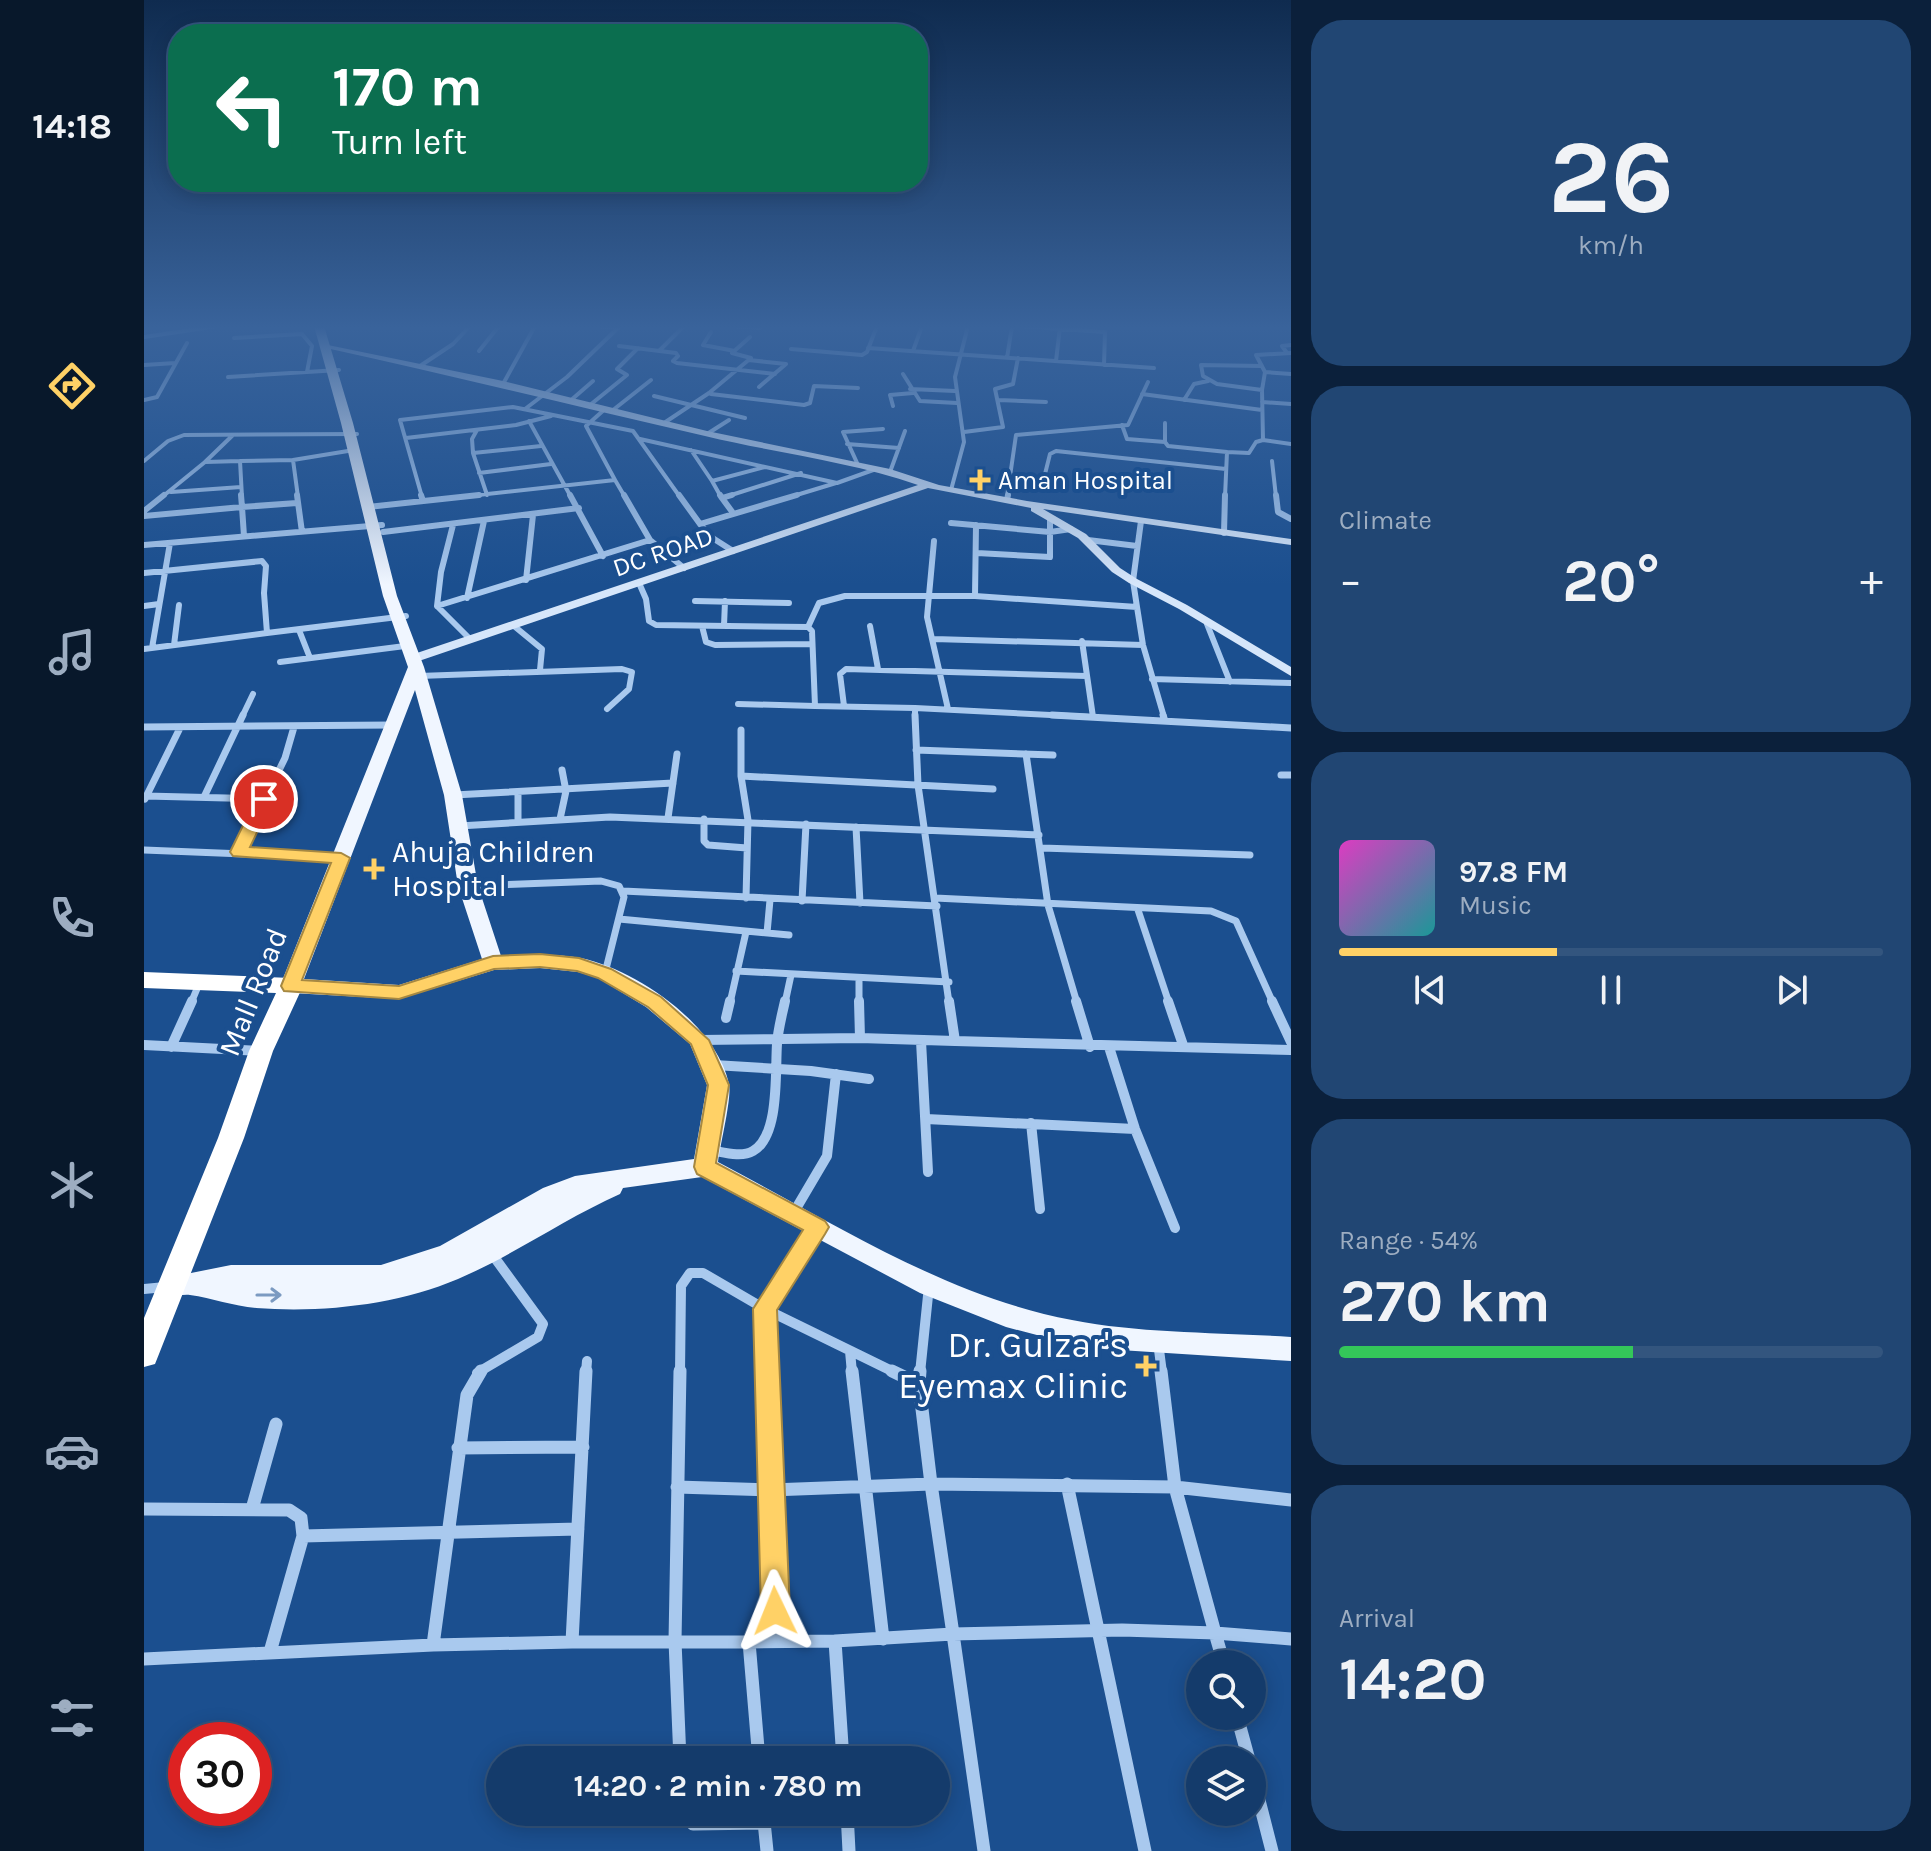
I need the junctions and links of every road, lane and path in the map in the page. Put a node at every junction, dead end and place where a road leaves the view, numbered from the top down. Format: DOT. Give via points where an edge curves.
graph roads {
  1 [pos="348,412"];
  2 [pos="447,412"];
  3 [pos="540,412"];
  4 [pos="605,412"];
  5 [pos="619,412"];
  6 [pos="682,412"];
  7 [pos="721,412"];
  8 [pos="959,412"];
  9 [pos="1000,412"];
  10 [pos="1135,412"];
  11 [pos="1262,412"];
  12 [pos="552,415"];
  13 [pos="745,418"];
  14 [pos="729,420"];
  15 [pos="529,421"];
  16 [pos="586,423"];
  17 [pos="664,423"];
  18 [pos="1165,423"];
  19 [pos="1122,425"];
  20 [pos="883,429"];
  21 [pos="477,430"];
  22 [pos="905,431"];
  23 [pos="964,432"];
  24 [pos="354,434"];
  25 [pos="707,434"];
  26 [pos="233,435"];
  27 [pos="406,438"];
  28 [pos="640,439"];
  29 [pos="1263,440"];
  30 [pos="1165,442"];
  31 [pos="847,444"];
  32 [pos="1291,444"];
  33 [pos="541,446"];
  34 [pos="899,448"];
  35 [pos="354,450"];
  36 [pos="691,450"];
  37 [pos="1227,452"];
  38 [pos="473,453"];
  39 [pos="293,460"];
  40 [pos="144,461"];
  41 [pos="240,461"];
  42 [pos="1272,461"];
  43 [pos="205,462"];
  44 [pos="551,464"];
  45 [pos="858,465"];
  46 [pos="770,466"];
  47 [pos="876,469"];
  48 [pos="1226,469"];
  49 [pos="890,472"];
  50 [pos="479,473"];
  51 [pos="802,473"];
  52 [pos="1045,474"];
  53 [pos="615,480"];
  54 [pos="712,481"];
  55 [pos="837,483"];
  56 [pos="563,485"];
  57 [pos="927,485"];
  58 [pos="241,487"];
  59 [pos="951,490"];
  60 [pos="170,492"];
  61 [pos="487,495"];
  62 [pos="722,498"];
  63 [pos="1007,500"];
  64 [pos="423,501"];
  65 [pos="297,503"];
  66 [pos="1027,504"];
  67 [pos="372,506"];
  68 [pos="242,507"];
  69 [pos="579,508"];
  70 [pos="144,513"];
  71 [pos="733,513"];
  72 [pos="533,515"];
  73 [pos="1050,518"];
  74 [pos="1291,519"];
  75 [pos="484,521"];
  76 [pos="1141,521"];
  77 [pos="951,523"];
  78 [pos="700,524"];
  79 [pos="453,525"];
  80 [pos="976,525"];
  81 [pos="379,528"];
  82 [pos="1071,529"];
  83 [pos="302,532"];
  84 [pos="1050,532"];
  85 [pos="1224,533"];
  86 [pos="244,536"];
  87 [pos="650,540"];
  88 [pos="1088,540"];
  89 [pos="934,541"];
  90 [pos="1291,542"];
  91 [pos="170,543"];
  92 [pos="144,545"];
  93 [pos="1137,546"];
  94 [pos="733,551"];
  95 [pos="977,553"];
  96 [pos="603,556"];
  97 [pos="684,568"];
  98 [pos="164,570"];
  99 [pos="144,573"];
  100 [pos="526,580"];
  101 [pos="1133,581"];
  102 [pos="639,583"];
  103 [pos="928,595"];
  104 [pos="975,596"];
  105 [pos="467,598"];
  106 [pos="695,601"];
  107 [pos="725,601"];
  108 [pos="789,603"];
  109 [pos="159,604"];
  110 [pos="179,605"];
  111 [pos="144,606"];
  112 [pos="437,606"];
  113 [pos="1137,607"];
  114 [pos="401,617"];
  115 [pos="1207,624"];
  116 [pos="514,626"];
  117 [pos="702,626"];
  118 [pos="724,626"];
  119 [pos="870,626"];
  120 [pos="808,627"];
  121 [pos="299,630"];
  122 [pos="267,633"];
  123 [pos="470,639"];
  124 [pos="934,639"];
  125 [pos="1082,641"];
  126 [pos="812,644"];
  127 [pos="174,645"];
  128 [pos="1143,645"];
  129 [pos="148,648"];
  130 [pos="310,658"];
  131 [pos="413,661"];
  132 [pos="280,662"];
  133 [pos="1287,668"];
  134 [pos="878,669"];
  135 [pos="540,670"];
  136 [pos="941,670"];
  137 [pos="1086,676"];
  138 [pos="1152,679"];
  139 [pos="1230,682"];
  140 [pos="1291,683"];
  141 [pos="253,694"];
  142 [pos="738,704"];
  143 [pos="815,706"];
  144 [pos="844,706"];
  145 [pos="915,708"];
  146 [pos="607,709"];
  147 [pos="948,709"];
  148 [pos="1093,717"];
  149 [pos="1165,721"];
  150 [pos="394,725"];
  151 [pos="144,727"];
  152 [pos="294,727"];
  153 [pos="180,728"];
  154 [pos="236,728"];
  155 [pos="1291,728"];
  156 [pos="741,730"];
  157 [pos="916,750"];
  158 [pos="677,754"];
  159 [pos="1026,754"];
  160 [pos="1053,755"];
  161 [pos="562,770"];
  162 [pos="1281,775"];
  163 [pos="1291,775"];
  164 [pos="741,776"];
  165 [pos="673,783"];
  166 [pos="918,785"];
  167 [pos="993,789"];
  168 [pos="566,791"];
  169 [pos="518,792"];
  170 [pos="453,795"];
  171 [pos="204,797"];
  172 [pos="145,798"];
  173 [pos="264,799"];
  174 [pos="668,818"];
  175 [pos="560,819"];
  176 [pos="704,819"];
  177 [pos="748,820"];
  178 [pos="518,822"];
  179 [pos="806,824"];
  180 [pos="459,826"];
  181 [pos="856,827"];
  182 [pos="926,830"];
  183 [pos="1039,835"];
  184 [pos="747,848"];
  185 [pos="1042,848"];
  186 [pos="144,850"];
  187 [pos="239,852"];
  188 [pos="1250,855"];
  189 [pos="341,858"];
  190 [pos="468,886"];
  191 [pos="623,891"];
  192 [pos="746,898"];
  193 [pos="770,900"];
  194 [pos="802,901"];
  195 [pos="936,902"];
  196 [pos="860,903"];
  197 [pos="1048,905"];
  198 [pos="1138,910"];
  199 [pos="619,919"];
  200 [pos="746,932"];
  201 [pos="767,933"];
  202 [pos="789,935"];
  203 [pos="493,963"];
  204 [pos="736,971"];
  205 [pos="605,973"];
  206 [pos="791,975"];
  207 [pos="859,978"];
  208 [pos="144,980"];
  209 [pos="949,982"];
  210 [pos="199,984"];
  211 [pos="291,986"];
  212 [pos="726,1018"];
  213 [pos="860,1038"];
  214 [pos="777,1039"];
  215 [pos="699,1040"];
  216 [pos="921,1041"];
  217 [pos="955,1041"];
  218 [pos="1291,1042"];
  219 [pos="144,1045"];
  220 [pos="1183,1045"];
  221 [pos="171,1047"];
  222 [pos="1090,1047"];
  223 [pos="1109,1047"];
  224 [pos="1291,1050"];
  225 [pos="261,1051"];
  226 [pos="710,1065"];
  227 [pos="777,1068"];
  228 [pos="836,1074"];
  229 [pos="869,1079"];
  230 [pos="926,1119"];
  231 [pos="1031,1123"];
  232 [pos="1135,1129"];
  233 [pos="706,1159"];
  234 [pos="928,1172"];
  235 [pos="633,1178"];
  236 [pos="1040,1209"];
  237 [pos="793,1214"];
  238 [pos="817,1227"];
  239 [pos="1175,1228"];
  240 [pos="489,1251"];
  241 [pos="929,1285"];
  242 [pos="169,1287"];
  243 [pos="765,1309"];
  244 [pos="1158,1341"];
  245 [pos="850,1351"];
  246 [pos="1290,1352"];
  247 [pos="144,1354"];
  248 [pos="587,1361"];
  249 [pos="919,1384"];
  250 [pos="276,1424"];
  251 [pos="583,1447"];
  252 [pos="458,1448"];
  253 [pos="931,1484"];
  254 [pos="1067,1484"];
  255 [pos="677,1487"];
  256 [pos="864,1487"];
  257 [pos="1175,1487"];
  258 [pos="771,1490"];
  259 [pos="1291,1500"];
  260 [pos="144,1509"];
  261 [pos="252,1509"];
  262 [pos="578,1529"];
  263 [pos="448,1533"];
  264 [pos="303,1536"];
  265 [pos="1099,1629"];
  266 [pos="1215,1631"];
  267 [pos="953,1634"];
  268 [pos="883,1639"];
  269 [pos="1291,1639"];
  270 [pos="675,1641"];
  271 [pos="776,1641"];
  272 [pos="835,1641"];
  273 [pos="572,1642"];
  274 [pos="749,1642"];
  275 [pos="433,1645"];
  276 [pos="1220,1650"];
  277 [pos="270,1652"];
  278 [pos="144,1659"];
  279 [pos="679,1746"];
  280 [pos="758,1746"];
  281 [pos="842,1746"];
  282 [pos="765,1826"];
  283 [pos="848,1826"];
  284 [pos="1266,1826"];
  285 [pos="767,1851"];
  286 [pos="849,1851"];
  287 [pos="984,1851"];
  288 [pos="1145,1851"];
  289 [pos="1272,1851"];
  1 -- 24 [label="main road"];
  2 -- 27 [label="street" via="404,417 400,422"];
  3 -- 12 [label="street"];
  4 -- 16 [label="street"];
  5 -- 17 [label="main road"];
  6 -- 17 [label="street"];
  7 -- 13 [label="street"];
  8 -- 23 [label="street"];
  9 -- 23 [label="street" via="1003,427"];
  10 -- 19 [label="street" via="1130,424"];
  11 -- 29 [label="street"];
  12 -- 15 [label="street"];
  12 -- 16 [label="street"];
  14 -- 25 [label="street"];
  15 -- 21 [label="street"];
  15 -- 33 [label="street"];
  16 -- 28 [label="street" via="627,428"];
  16 -- 53 [label="street"];
  17 -- 25 [label="main road"];
  18 -- 30 [label="street"];
  19 -- 30 [label="street" via="1127,439"];
  19 -- 63 [label="street" via="1016,435"];
  20 -- 31 [label="street" via="845,430"];
  21 -- 27 [label="street"];
  21 -- 38 [label="street"];
  22 -- 34 [label="street"];
  23 -- 59 [label="street"];
  24 -- 26 [label="street"];
  24 -- 35 [label="main road"];
  24 -- 67 [label="main road"];
  25 -- 45 [label="main road"];
  26 -- 40 [label="street" via="178,436"];
  26 -- 43 [label="street"];
  27 -- 64 [label="street"];
  28 -- 36 [label="street"];
  28 -- 78 [label="street"];
  29 -- 32 [label="street"];
  29 -- 37 [label="street" via="1249,453"];
  30 -- 37 [label="street"];
  31 -- 34 [label="street"];
  31 -- 45 [label="street"];
  33 -- 38 [label="street"];
  33 -- 44 [label="street"];
  34 -- 49 [label="street"];
  35 -- 39 [label="street"];
  35 -- 67 [label="main road"];
  36 -- 46 [label="street"];
  36 -- 54 [label="street"];
  37 -- 48 [label="street"];
  38 -- 50 [label="street"];
  39 -- 41 [label="street"];
  39 -- 65 [label="street"];
  41 -- 43 [label="street"];
  41 -- 58 [label="street"];
  42 -- 74 [label="street" via="1278,512"];
  43 -- 60 [label="street"];
  44 -- 50 [label="street"];
  44 -- 56 [label="street"];
  45 -- 47 [label="main road"];
  46 -- 51 [label="street"];
  46 -- 54 [label="street"];
  47 -- 49 [label="main road"];
  47 -- 55 [label="street"];
  48 -- 52 [label="street" via="1056,451 1050,454"];
  48 -- 85 [label="street"];
  49 -- 57 [label="main road"];
  50 -- 61 [label="street"];
  51 -- 55 [label="street"];
  51 -- 62 [label="street"];
  53 -- 56 [label="street"];
  53 -- 87 [label="street"];
  54 -- 62 [label="street"];
  55 -- 71 [label="street"];
  56 -- 61 [label="street"];
  56 -- 69 [label="street"];
  57 -- 59 [label="main road"];
  57 -- 94 [label="main road, DC ROAD"];
  58 -- 60 [label="street"];
  58 -- 68 [label="street"];
  59 -- 63 [label="main road"];
  60 -- 70 [label="street"];
  61 -- 64 [label="street"];
  62 -- 71 [label="street"];
  63 -- 66 [label="main road"];
  64 -- 67 [label="street"];
  65 -- 68 [label="street"];
  65 -- 83 [label="street"];
  66 -- 73 [label="main road"];
  66 -- 76 [label="main road"];
  67 -- 81 [label="main road"];
  68 -- 70 [label="street"];
  68 -- 86 [label="street"];
  69 -- 72 [label="street"];
  69 -- 96 [label="street"];
  71 -- 78 [label="street"];
  72 -- 75 [label="street"];
  72 -- 100 [label="street"];
  73 -- 82 [label="main road"];
  73 -- 84 [label="street"];
  75 -- 79 [label="street"];
  75 -- 105 [label="street"];
  76 -- 85 [label="main road"];
  76 -- 93 [label="street"];
  77 -- 80 [label="street"];
  78 -- 94 [label="street"];
  79 -- 81 [label="street"];
  79 -- 112 [label="street"];
  80 -- 84 [label="street"];
  80 -- 95 [label="street"];
  81 -- 83 [label="street"];
  81 -- 114 [label="main road"];
  82 -- 84 [label="street"];
  82 -- 88 [label="main road"];
  83 -- 86 [label="street"];
  84 -- 95 [label="street" via="1047,558"];
  85 -- 90 [label="main road"];
  86 -- 91 [label="street"];
  87 -- 96 [label="street"];
  87 -- 97 [label="street"];
  88 -- 93 [label="street"];
  88 -- 101 [label="main road"];
  89 -- 103 [label="street"];
  91 -- 92 [label="street"];
  91 -- 98 [label="street"];
  93 -- 101 [label="street"];
  94 -- 97 [label="main road, DC ROAD"];
  95 -- 104 [label="street"];
  96 -- 100 [label="street"];
  97 -- 102 [label="main road, DC ROAD"];
  98 -- 99 [label="street"];
  98 -- 109 [label="street"];
  98 -- 122 [label="street" via="262,561"];
  100 -- 105 [label="street"];
  101 -- 113 [label="street"];
  101 -- 115 [label="main road"];
  102 -- 116 [label="main road, DC ROAD"];
  102 -- 117 [label="street" via="652,623"];
  103 -- 104 [label="street"];
  103 -- 120 [label="street" via="824,600"];
  103 -- 124 [label="street"];
  104 -- 113 [label="street"];
  105 -- 112 [label="street"];
  106 -- 107 [label="street"];
  107 -- 108 [label="street"];
  107 -- 118 [label="street"];
  109 -- 111 [label="street"];
  109 -- 129 [label="street"];
  110 -- 127 [label="street"];
  112 -- 123 [label="street"];
  113 -- 128 [label="street"];
  114 -- 121 [label="street"];
  114 -- 131 [label="main road"];
  115 -- 133 [label="main road"];
  115 -- 139 [label="street"];
  116 -- 123 [label="main road, DC ROAD"];
  116 -- 135 [label="street" via="542,649"];
  117 -- 118 [label="street"];
  117 -- 126 [label="street" via="706,642 715,645"];
  118 -- 120 [label="street"];
  119 -- 134 [label="street"];
  120 -- 126 [label="street"];
  121 -- 122 [label="street"];
  121 -- 130 [label="street"];
  122 -- 127 [label="street"];
  123 -- 131 [label="main road, DC ROAD"];
  124 -- 125 [label="street"];
  124 -- 136 [label="street"];
  125 -- 128 [label="street"];
  125 -- 137 [label="street"];
  126 -- 143 [label="street"];
  127 -- 129 [label="street"];
  128 -- 138 [label="street"];
  130 -- 131 [label="street"];
  130 -- 132 [label="street"];
  131 -- 135 [label="street"];
  131 -- 150 [label="main road, Mall Road"];
  131 -- 170 [label="main road"];
  134 -- 136 [label="street"];
  134 -- 144 [label="street" via="843,670"];
  135 -- 146 [label="street" via="632,672 629,690"];
  136 -- 137 [label="street"];
  136 -- 147 [label="street"];
  137 -- 148 [label="street"];
  138 -- 139 [label="street"];
  138 -- 149 [label="street"];
  139 -- 140 [label="street"];
  141 -- 154 [label="street"];
  142 -- 143 [label="street"];
  143 -- 144 [label="street"];
  144 -- 145 [label="street"];
  145 -- 147 [label="street"];
  145 -- 157 [label="street"];
  147 -- 148 [label="street"];
  148 -- 149 [label="street"];
  149 -- 155 [label="street"];
  150 -- 152 [label="street"];
  150 -- 189 [label="main road, Mall Road"];
  151 -- 153 [label="street"];
  152 -- 154 [label="street"];
  152 -- 173 [label="street"];
  153 -- 154 [label="street"];
  153 -- 172 [label="street"];
  154 -- 171 [label="street"];
  156 -- 164 [label="street"];
  157 -- 159 [label="street"];
  157 -- 166 [label="street"];
  158 -- 165 [label="street"];
  159 -- 160 [label="street"];
  159 -- 183 [label="street"];
  161 -- 168 [label="street"];
  162 -- 163 [label="street"];
  164 -- 166 [label="street"];
  164 -- 177 [label="street"];
  165 -- 168 [label="street"];
  165 -- 174 [label="street"];
  166 -- 167 [label="street"];
  166 -- 182 [label="street"];
  168 -- 169 [label="street"];
  168 -- 175 [label="street"];
  169 -- 170 [label="street"];
  169 -- 178 [label="street"];
  170 -- 180 [label="main road"];
  171 -- 172 [label="street"];
  171 -- 173 [label="street"];
  173 -- 187 [label="street"];
  174 -- 175 [label="street"];
  174 -- 176 [label="street"];
  175 -- 178 [label="street"];
  176 -- 177 [label="street"];
  176 -- 184 [label="street" via="708,845"];
  177 -- 179 [label="street"];
  177 -- 184 [label="street"];
  178 -- 180 [label="street"];
  179 -- 181 [label="street"];
  179 -- 194 [label="street"];
  180 -- 190 [label="main road"];
  181 -- 182 [label="street"];
  181 -- 196 [label="street"];
  182 -- 183 [label="street"];
  182 -- 195 [label="street"];
  183 -- 185 [label="street"];
  184 -- 192 [label="street"];
  185 -- 188 [label="street"];
  185 -- 197 [label="street"];
  186 -- 187 [label="street"];
  187 -- 189 [label="street"];
  189 -- 211 [label="main road, Mall Road"];
  190 -- 191 [label="street" via="601,881"];
  190 -- 203 [label="main road"];
  191 -- 192 [label="street"];
  191 -- 199 [label="street"];
  192 -- 193 [label="street"];
  193 -- 194 [label="street"];
  193 -- 201 [label="street"];
  194 -- 196 [label="street"];
  195 -- 196 [label="street"];
  195 -- 197 [label="street"];
  195 -- 209 [label="street"];
  197 -- 198 [label="street"];
  197 -- 222 [label="street"];
  198 -- 218 [label="street" via="1211,911 1236,921"];
  198 -- 220 [label="street"];
  199 -- 200 [label="street"];
  199 -- 205 [label="street"];
  200 -- 201 [label="street"];
  200 -- 204 [label="street"];
  201 -- 202 [label="street"];
  203 -- 205 [label="main road" via="553,962"];
  203 -- 211 [label="main road" via="399,992"];
  204 -- 206 [label="street"];
  204 -- 212 [label="street"];
  205 -- 215 [label="main road" via="654,1002"];
  206 -- 207 [label="street"];
  206 -- 214 [label="street"];
  207 -- 209 [label="street"];
  207 -- 213 [label="street"];
  208 -- 210 [label="highway"];
  209 -- 217 [label="street"];
  210 -- 211 [label="highway"];
  210 -- 221 [label="street"];
  211 -- 225 [label="highway, Mall Road"];
  213 -- 214 [label="street"];
  213 -- 216 [label="street"];
  214 -- 215 [label="street"];
  214 -- 227 [label="street"];
  215 -- 226 [label="main road"];
  216 -- 217 [label="street"];
  216 -- 230 [label="street"];
  217 -- 222 [label="street"];
  219 -- 221 [label="street"];
  220 -- 223 [label="street"];
  220 -- 224 [label="street"];
  221 -- 225 [label="street"];
  222 -- 223 [label="street"];
  223 -- 232 [label="street"];
  225 -- 242 [label="highway, Mall Road"];
  226 -- 227 [label="street"];
  226 -- 233 [label="main road" via="718,1085"];
  227 -- 228 [label="street"];
  227 -- 233 [label="street" via="769,1126 760,1145"];
  228 -- 229 [label="street"];
  228 -- 237 [label="street" via="827,1156"];
  230 -- 231 [label="street"];
  230 -- 234 [label="street"];
  231 -- 232 [label="street"];
  231 -- 236 [label="street"];
  232 -- 239 [label="street"];
  233 -- 235 [label="main road"];
  233 -- 237 [label="main road"];
  235 -- 240 [label="main road" via="580,1200"];
  235 -- 242 [label="main road" via="584,1183 552,1195 449,1254 381,1276 231,1276"];
  237 -- 238 [label="main road"];
  238 -- 241 [label="main road"];
  238 -- 243 [label="street"];
  242 -- 240 [label="main road, one-way" via="228,1295 381,1292 447,1272"];
  240 -- 252 [label="street" via="543,1324 538,1337 477,1373 467,1395"];
  241 -- 244 [label="main road" via="1006,1315 1071,1332"];
  241 -- 249 [label="street"];
  242 -- 247 [label="highway, Mall Road"];
  243 -- 245 [label="street"];
  243 -- 255 [label="street" via="703,1273 690,1273 683,1280"];
  243 -- 258 [label="street"];
  244 -- 246 [label="main road"];
  244 -- 257 [label="street"];
  245 -- 249 [label="street"];
  245 -- 256 [label="street"];
  248 -- 251 [label="street"];
  249 -- 253 [label="street"];
  250 -- 261 [label="street"];
  251 -- 252 [label="street"];
  251 -- 262 [label="street"];
  252 -- 263 [label="street"];
  253 -- 254 [label="street"];
  253 -- 256 [label="street"];
  253 -- 267 [label="street"];
  254 -- 257 [label="street"];
  254 -- 265 [label="street"];
  255 -- 258 [label="street"];
  255 -- 270 [label="street"];
  256 -- 258 [label="street"];
  256 -- 268 [label="street"];
  257 -- 259 [label="street"];
  257 -- 266 [label="street"];
  258 -- 271 [label="street"];
  260 -- 261 [label="street"];
  261 -- 264 [label="street" via="298,1514"];
  262 -- 263 [label="street"];
  262 -- 273 [label="street"];
  263 -- 264 [label="street"];
  263 -- 275 [label="street"];
  264 -- 277 [label="street"];
  265 -- 266 [label="street"];
  265 -- 267 [label="street"];
  265 -- 288 [label="street"];
  266 -- 269 [label="street"];
  266 -- 276 [label="street"];
  267 -- 268 [label="street"];
  267 -- 287 [label="street"];
  268 -- 272 [label="street"];
  270 -- 273 [label="street"];
  270 -- 274 [label="street"];
  270 -- 279 [label="street"];
  271 -- 272 [label="street"];
  271 -- 274 [label="street"];
  272 -- 281 [label="street"];
  273 -- 275 [label="street"];
  274 -- 280 [label="street"];
  275 -- 277 [label="street"];
  277 -- 278 [label="street"];
  282 -- 285 [label="street"];
  283 -- 286 [label="street"];
  284 -- 289 [label="street"];
}
